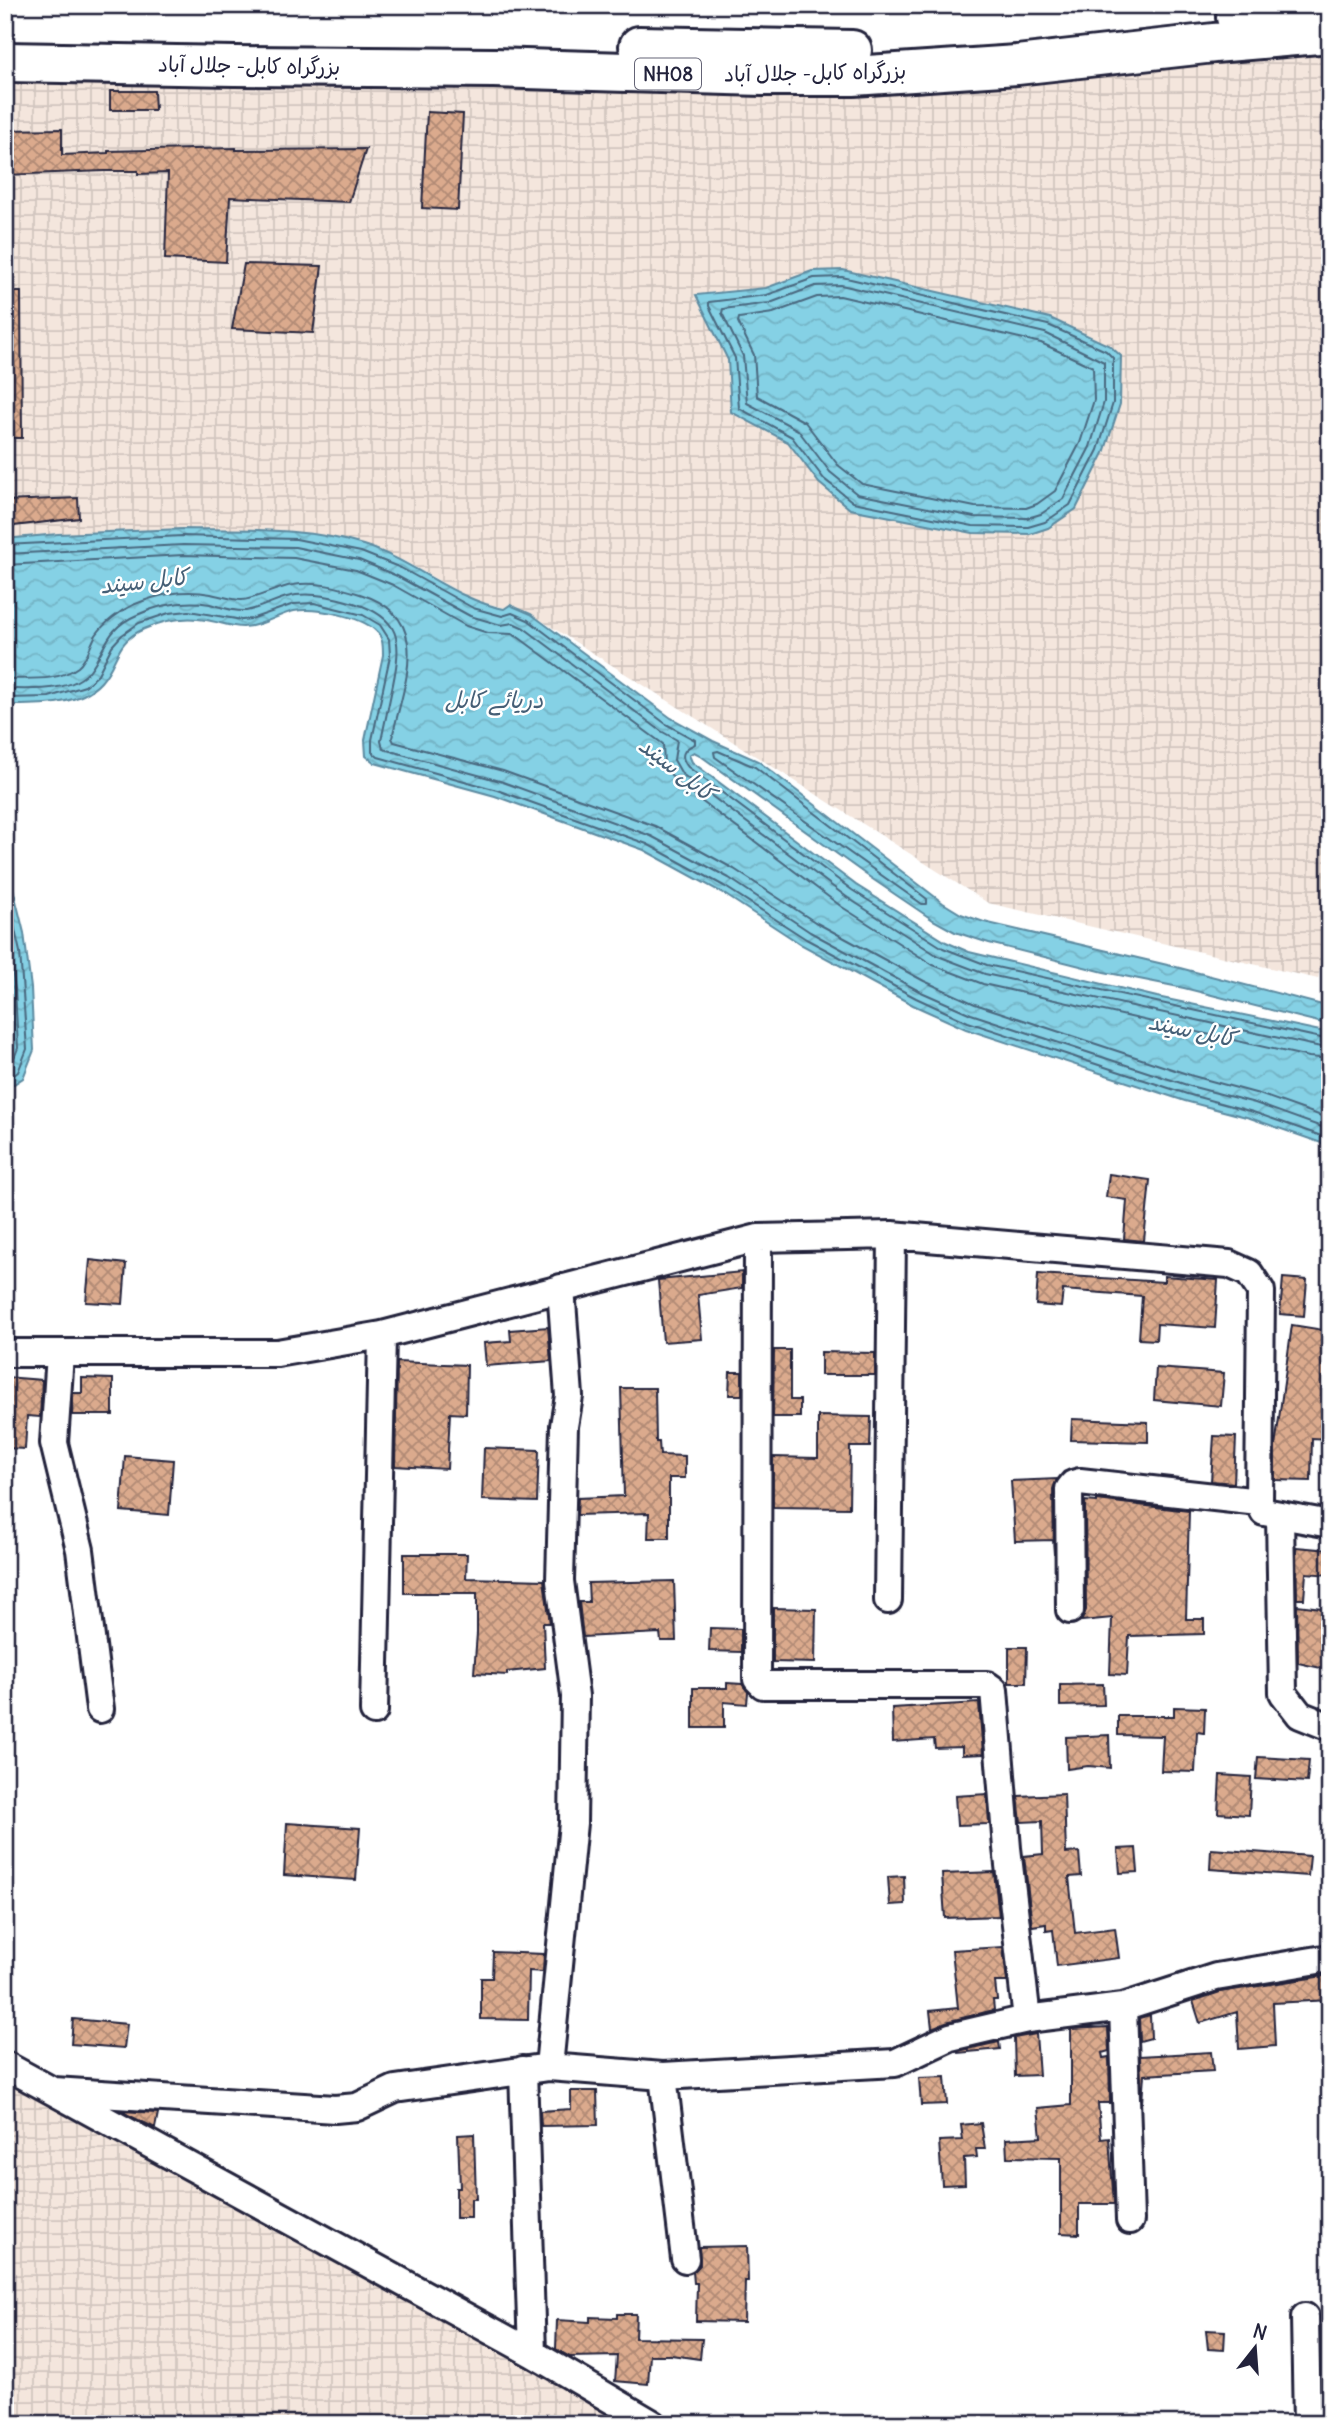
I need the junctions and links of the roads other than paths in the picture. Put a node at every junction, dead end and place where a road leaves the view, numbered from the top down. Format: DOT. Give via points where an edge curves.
graph roads {
  1 [pos="1321,5"];
  2 [pos="1330,33"];
  3 [pos="5,40"];
  4 [pos="5,62"];
  5 [pos="852,63"];
  6 [pos="892,1235"];
  7 [pos="758,1238"];
  8 [pos="561,1288"];
  9 [pos="382,1335"];
  10 [pos="5,1353"];
  11 [pos="60,1354"];
  12 [pos="1270,1509"];
  13 [pos="1330,1524"];
  14 [pos="888,1600"];
  15 [pos="1070,1610"];
  16 [pos="100,1709"];
  17 [pos="374,1711"];
  18 [pos="1330,1727"];
  19 [pos="1330,1958"];
  20 [pos="1123,2007"];
  21 [pos="1027,2019"];
  22 [pos="5,2065"];
  23 [pos="536,2069"];
  24 [pos="663,2076"];
  25 [pos="54,2091"];
  26 [pos="1130,2220"];
  27 [pos="685,2259"];
  28 [pos="1305,2316"];
  29 [pos="531,2353"];
  30 [pos="653,2424"];
  31 [pos="1307,2424"];
  1 -- 5 [label="highway, بزرگراه کابل- جلال آباد / NH08" via="980,43"];
  2 -- 5 [label="highway, بزرگراه کابل- جلال آباد / NH08" via="1017,65"];
  3 -- 5 [label="highway, بزرگراه کابل- جلال آباد / NH08"];
  4 -- 5 [label="highway, بزرگراه کابل- جلال آباد / NH08" via="762,76"];
  6 -- 7 [label="street"];
  6 -- 12 [label="street" via="1229,1265 1249,1273 1261,1291"];
  6 -- 14 [label="street"];
  7 -- 8 [label="street"];
  7 -- 21 [label="street" via="757,1679 763,1685 987,1685 994,1690"];
  8 -- 9 [label="street"];
  8 -- 23 [label="street" via="569,1396 564,1426 560,1580 575,1709 573,1823"];
  9 -- 11 [label="street" via="277,1353"];
  9 -- 17 [label="street"];
  10 -- 11 [label="street"];
  11 -- 16 [label="street" via="54,1443 80,1550"];
  12 -- 13 [label="street"];
  12 -- 15 [label="street" via="1073,1484 1069,1489"];
  12 -- 18 [label="street" via="1283,1693 1300,1715"];
  19 -- 20 [label="street" via="1216,1978"];
  20 -- 21 [label="street"];
  20 -- 26 [label="street"];
  21 -- 24 [label="street" via="950,2037 895,2063"];
  22 -- 25 [label="street"];
  23 -- 24 [label="street"];
  23 -- 25 [label="street" via="395,2089 357,2107 335,2109"];
  23 -- 29 [label="street"];
  24 -- 27 [label="street"];
  25 -- 29 [label="street"];
  28 -- 31 [label="street"];
  29 -- 30 [label="street"];
}
